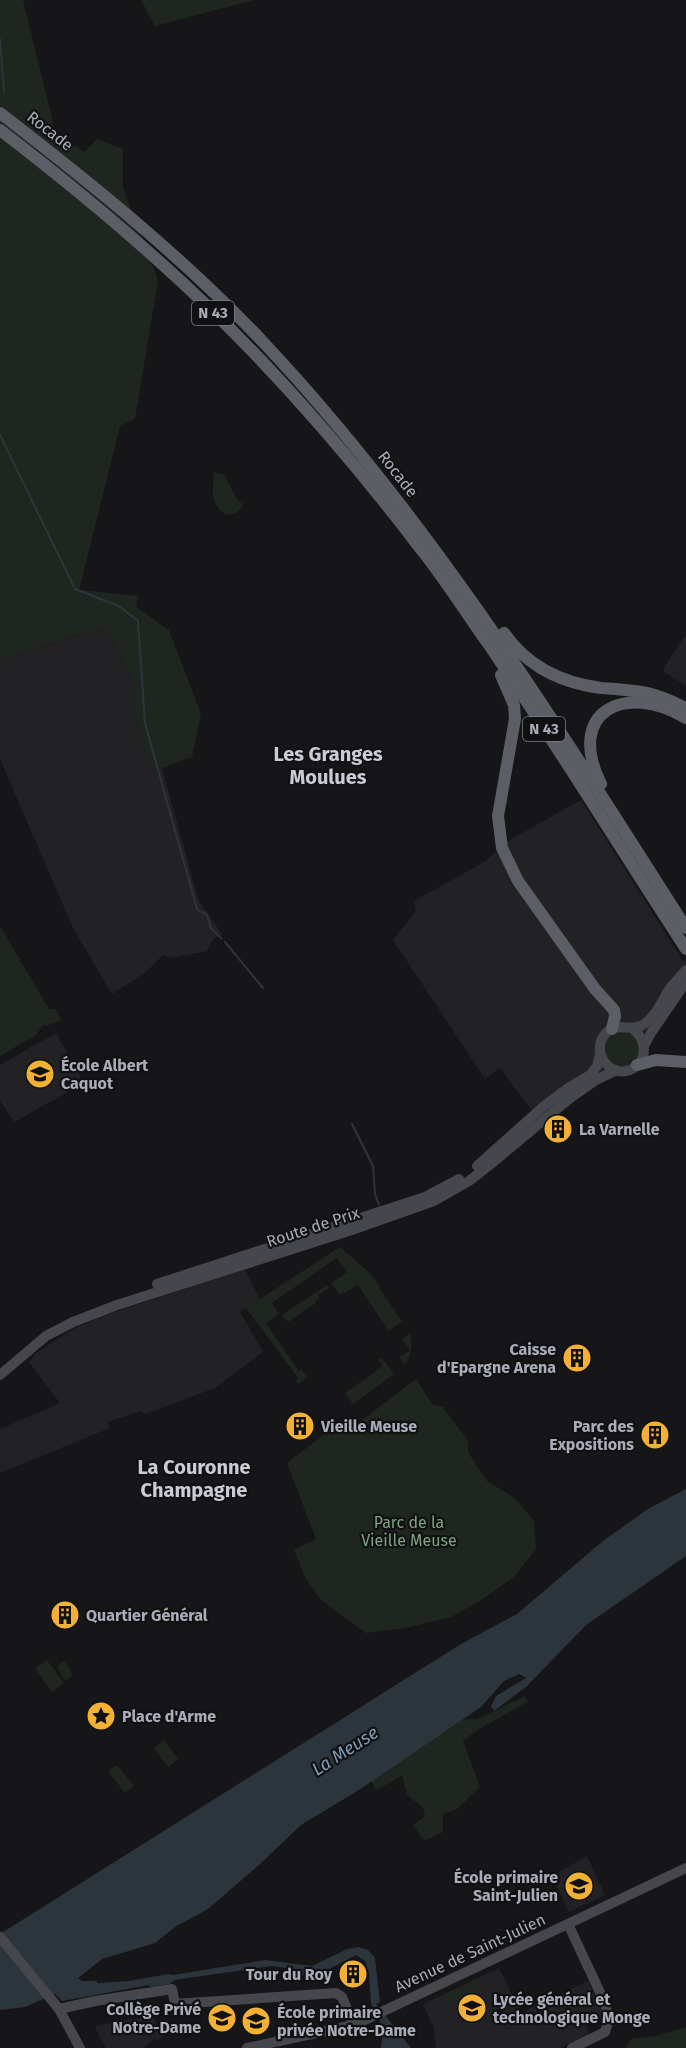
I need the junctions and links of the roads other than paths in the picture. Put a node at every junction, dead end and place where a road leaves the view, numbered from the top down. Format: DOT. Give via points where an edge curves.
graph roads {
  1 [pos="0,113"];
  2 [pos="0,130"];
  3 [pos="444,581"];
  4 [pos="481,612"];
  5 [pos="686,708"];
  6 [pos="686,718"];
  7 [pos="627,836"];
  8 [pos="686,928"];
  9 [pos="683,945"];
  10 [pos="686,970"];
  11 [pos="686,982"];
  12 [pos="612,1029"];
  13 [pos="633,1029"];
  14 [pos="644,1046"];
  15 [pos="600,1054"];
  16 [pos="686,1062"];
  17 [pos="637,1065"];
  18 [pos="616,1070"];
  19 [pos="0,1368"];
  20 [pos="0,1375"];
  21 [pos="686,1868"];
  22 [pos="568,1924"];
  23 [pos="0,1937"];
  24 [pos="59,2009"];
  25 [pos="354,2025"];
  26 [pos="80,2048"];
  27 [pos="247,2048"];
  28 [pos="572,2048"];
  1 -- 4 [label="highway, Rocade / N 43" via="172,253 264,343 367,460"];
  2 -- 3 [label="highway, N 43" via="163,265 253,352 344,453"];
  3 -- 9 [label="highway, N 43" via="528,703"];
  3 -- 12 [label="highway" via="493,660 514,705 514,735 498,816 502,848 518,880 614,1010"];
  4 -- 5 [label="highway" via="495,621 524,657 558,677 649,693"];
  4 -- 7 [label="highway, Rocade / N 43"];
  6 -- 7 [label="highway" via="649,702 630,702 605,712 595,723 590,758"];
  7 -- 8 [label="highway, Rocade / N 43"];
  10 -- 13 [label="main road" via="649,1021"];
  11 -- 14 [label="main road"];
  12 -- 13 [label="main road"];
  12 -- 15 [label="main road, Route de Prix" via="602,1039"];
  13 -- 14 [label="main road"];
  14 -- 17 [label="main road"];
  15 -- 18 [label="main road"];
  15 -- 19 [label="main road, Route de Prix" via="590,1075 553,1100 485,1160 425,1197 166,1281 72,1316"];
  16 -- 17 [label="highway" via="656,1060"];
  17 -- 18 [label="main road, Route de Prix"];
  18 -- 20 [label="main road, Route de Prix" via="569,1099 469,1181 434,1201 78,1320 46,1336"];
  21 -- 22 [label="main road, Avenue de Saint-Julien"];
  22 -- 25 [label="main road, Avenue de Saint-Julien"];
  22 -- 28 [label="main road" via="609,2019 605,2032"];
  23 -- 24 [label="main road"];
  24 -- 25 [label="main road" via="172,1989 175,2004 336,1993 342,1997"];
  24 -- 26 [label="main road"];
  25 -- 27 [label="main road, Avenue de Saint-Julien"];
}
